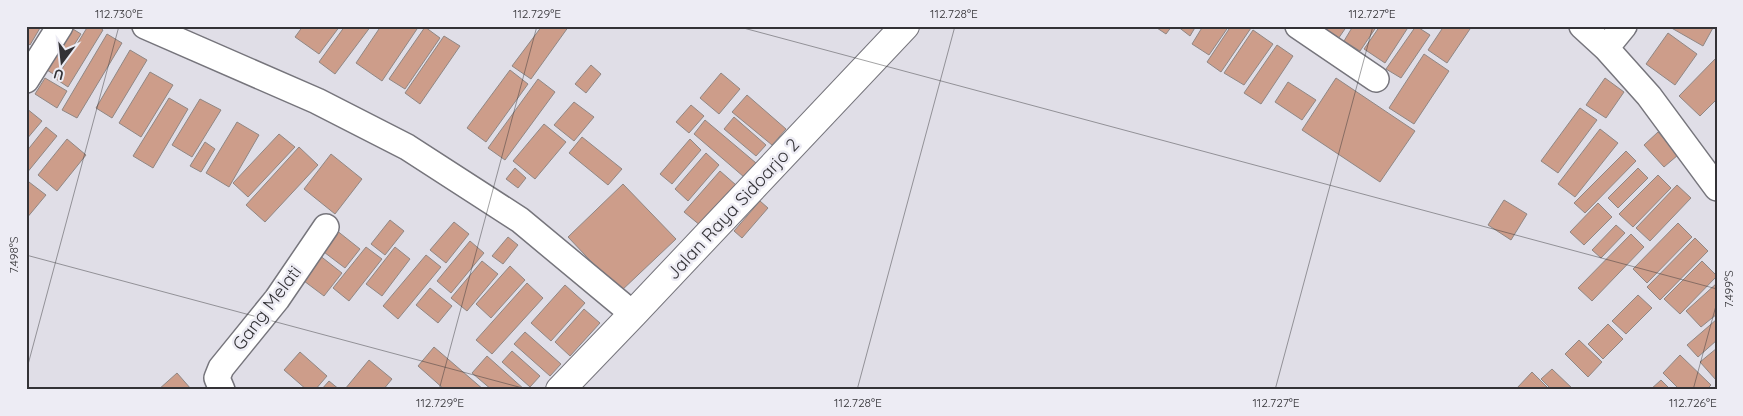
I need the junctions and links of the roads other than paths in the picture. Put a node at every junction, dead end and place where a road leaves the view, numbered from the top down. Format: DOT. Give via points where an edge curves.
graph roads {
  1 [pos="60,26"];
  2 [pos="145,26"];
  3 [pos="905,26"];
  4 [pos="1298,26"];
  5 [pos="1582,26"];
  6 [pos="1624,26"];
  7 [pos="1606,48"];
  8 [pos="1376,79"];
  9 [pos="26,80"];
  10 [pos="1717,188"];
  11 [pos="326,227"];
  12 [pos="633,314"];
  13 [pos="222,390"];
  14 [pos="560,390"];
  1 -- 9 [label="street"];
  2 -- 12 [label="street" via="317,101 407,146 520,220"];
  3 -- 12 [label="street, Jalan Raya Sidoarjo 2"];
  4 -- 8 [label="street"];
  5 -- 7 [label="street"];
  6 -- 7 [label="street"];
  7 -- 10 [label="street" via="1649,96"];
  11 -- 13 [label="street, Gang Melati" via="277,299 221,368 217,378"];
  12 -- 14 [label="street, Jalan Raya Sidoarjo 2"];
}
